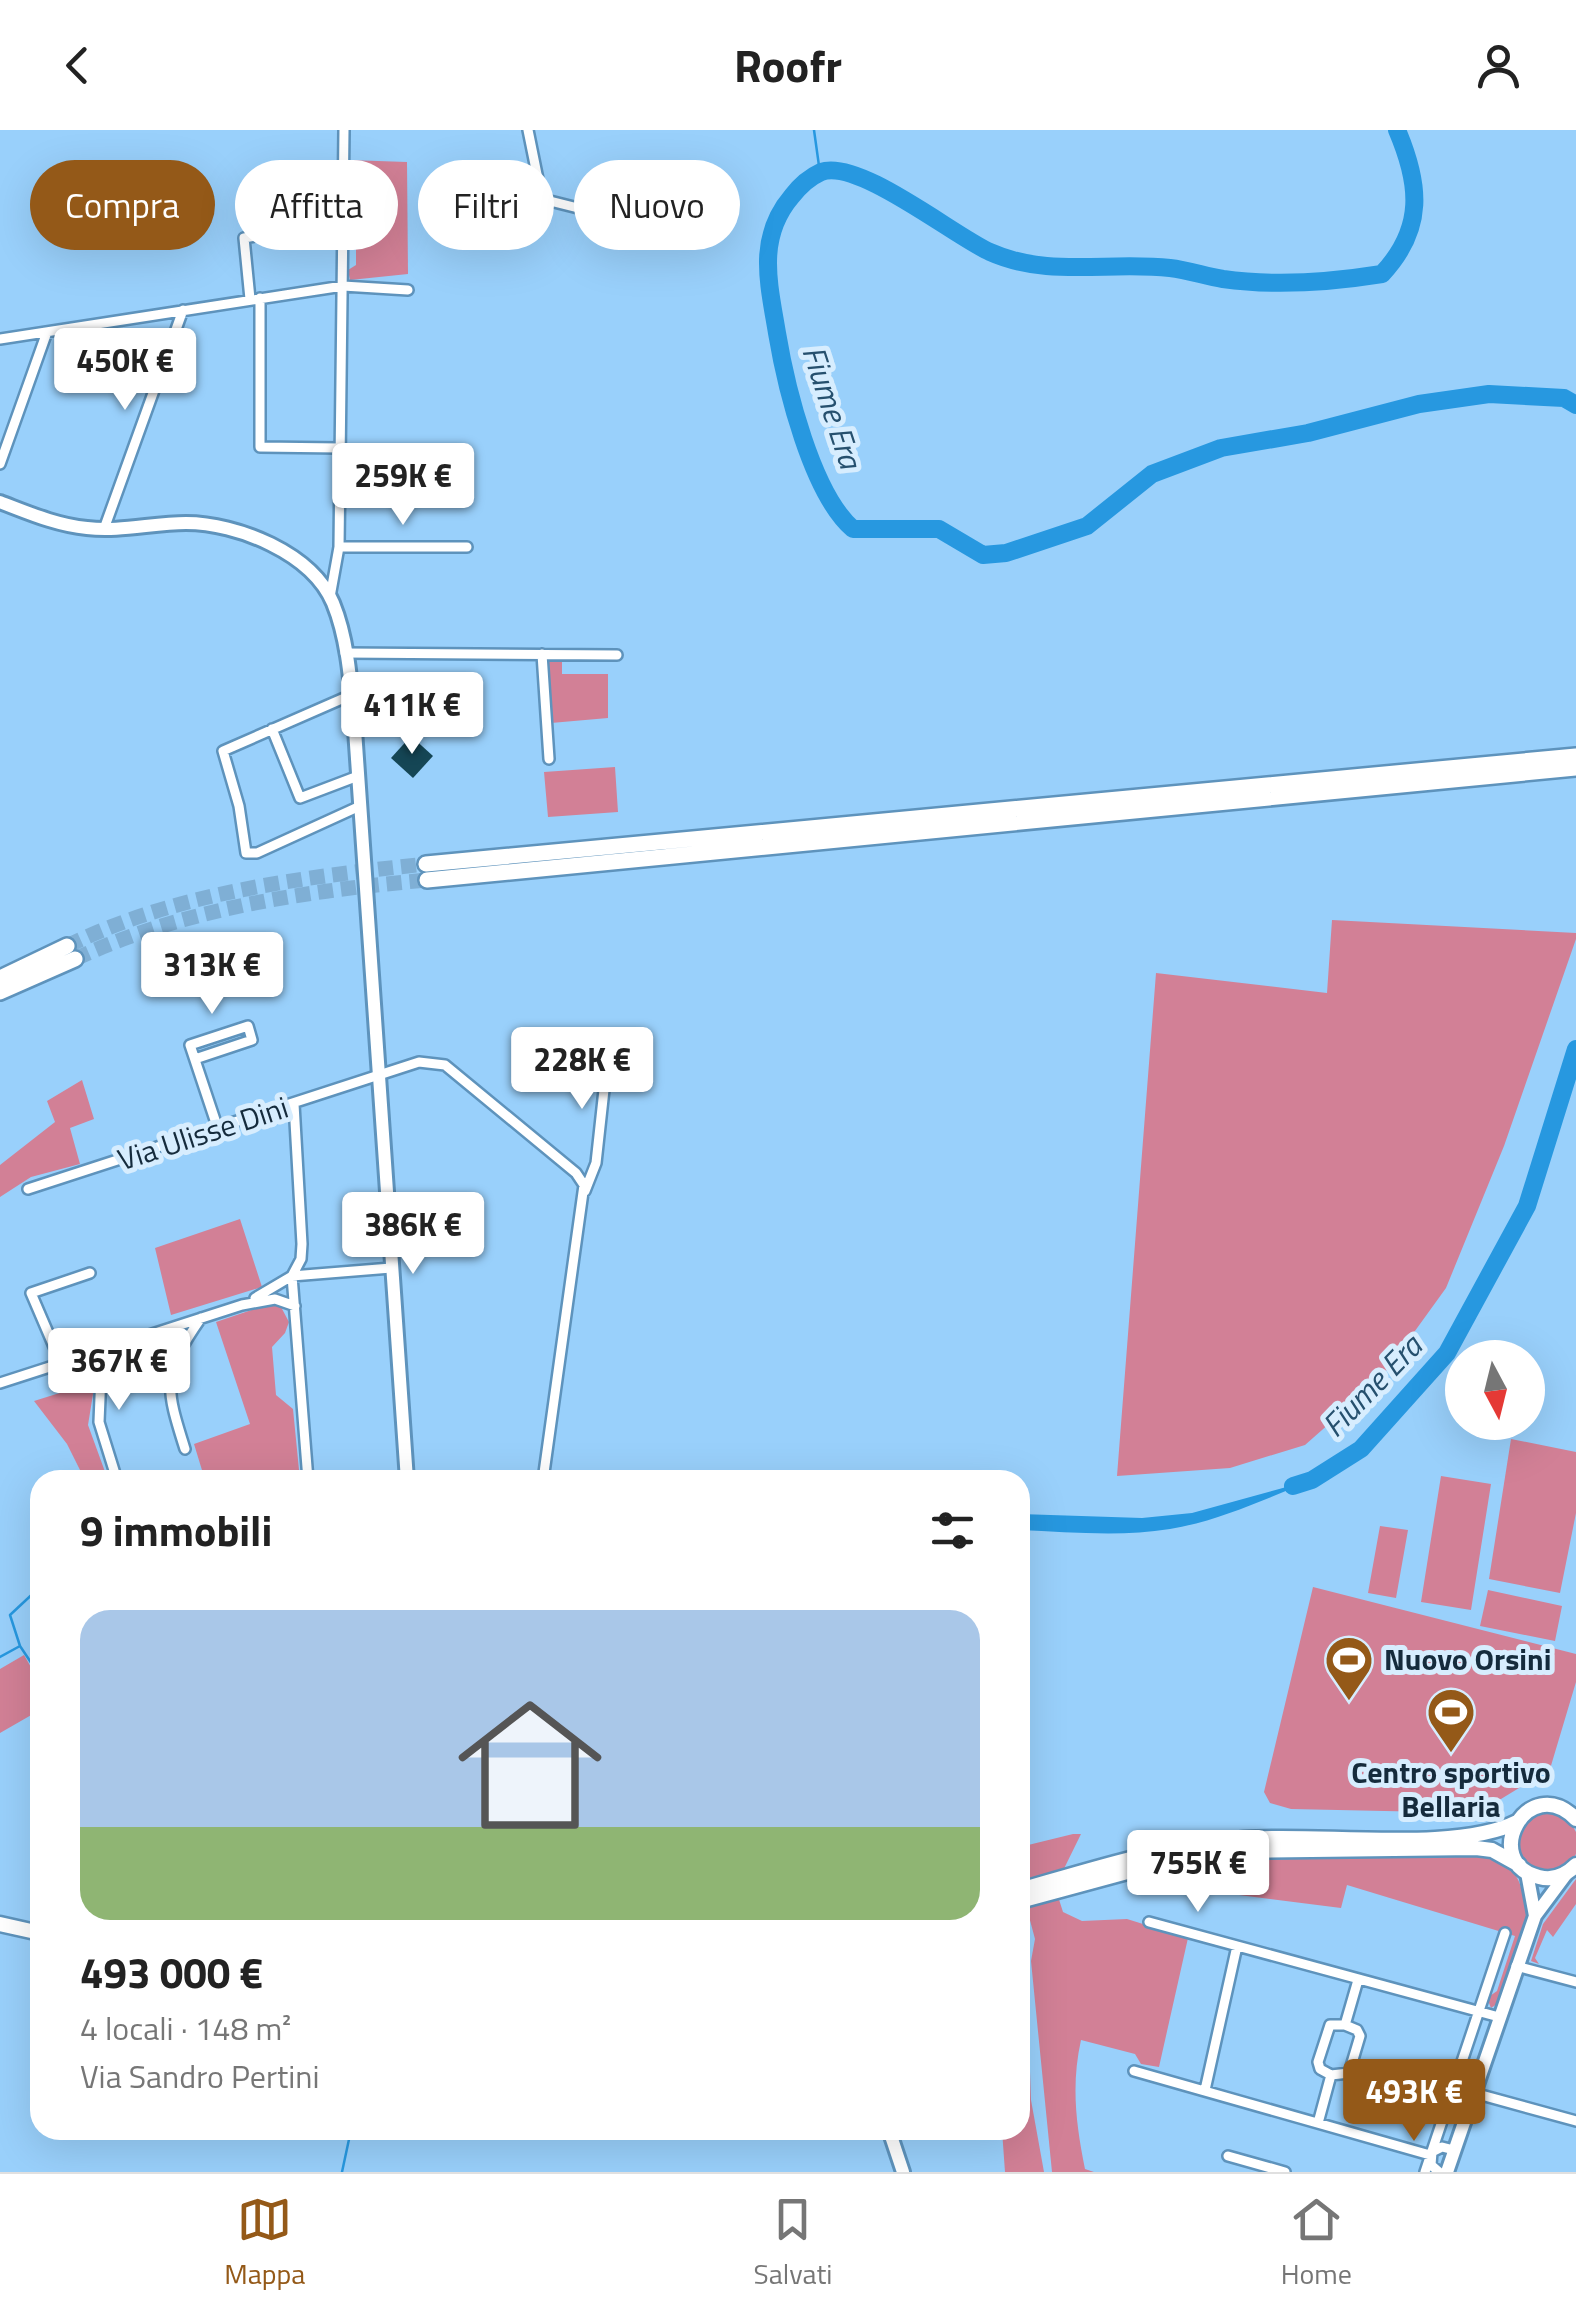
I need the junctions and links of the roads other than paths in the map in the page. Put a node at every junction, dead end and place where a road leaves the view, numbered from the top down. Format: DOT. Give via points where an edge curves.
graph roads {
  1 [pos="344,130"];
  2 [pos="528,130"];
  3 [pos="574,207"];
  4 [pos="246,250"];
  5 [pos="342,286"];
  6 [pos="408,290"];
  7 [pos="255,298"];
  8 [pos="183,310"];
  9 [pos="47,332"];
  10 [pos="0,338"];
  11 [pos="340,448"];
  12 [pos="0,464"];
  13 [pos="0,502"];
  14 [pos="104,529"];
  15 [pos="339,546"];
  16 [pos="467,548"];
  17 [pos="330,597"];
  18 [pos="346,653"];
  19 [pos="542,654"];
  20 [pos="616,655"];
  21 [pos="352,695"];
  22 [pos="272,729"];
  23 [pos="1576,756"];
  24 [pos="550,759"];
  25 [pos="1576,768"];
  26 [pos="1476,771"];
  27 [pos="358,776"];
  28 [pos="360,806"];
  29 [pos="427,872"];
  30 [pos="0,978"];
  31 [pos="0,992"];
  32 [pos="609,1044"];
  33 [pos="195,1059"];
  34 [pos="377,1078"];
  35 [pos="294,1104"];
  36 [pos="218,1129"];
  37 [pos="28,1190"];
  38 [pos="585,1191"];
  39 [pos="391,1268"];
  40 [pos="90,1273"];
  41 [pos="292,1276"];
  42 [pos="242,1305"];
  43 [pos="295,1306"];
  44 [pos="202,1317"];
  45 [pos="102,1349"];
  46 [pos="61,1363"];
  47 [pos="0,1383"];
  48 [pos="185,1449"];
  49 [pos="114,1470"];
  50 [pos="307,1470"];
  51 [pos="406,1470"];
  52 [pos="544,1470"];
  53 [pos="1576,1819"];
  54 [pos="1517,1822"];
  55 [pos="1523,1869"];
  56 [pos="1572,1869"];
  57 [pos="1091,1876"];
  58 [pos="1030,1888"];
  59 [pos="1030,1897"];
  60 [pos="1534,1916"];
  61 [pos="1149,1922"];
  62 [pos="0,1924"];
  63 [pos="30,1931"];
  64 [pos="1505,1933"];
  65 [pos="1237,1946"];
  66 [pos="1516,1966"];
  67 [pos="1358,1980"];
  68 [pos="1576,1982"];
  69 [pos="1479,2012"];
  70 [pos="1499,2017"];
  71 [pos="1346,2025"];
  72 [pos="1134,2071"];
  73 [pos="1331,2075"];
  74 [pos="1205,2090"];
  75 [pos="1474,2093"];
  76 [pos="1576,2121"];
  77 [pos="1318,2123"];
  78 [pos="892,2140"];
  79 [pos="1454,2150"];
  80 [pos="1430,2155"];
  81 [pos="1228,2156"];
  82 [pos="903,2172"];
  83 [pos="1285,2172"];
  84 [pos="1425,2172"];
  85 [pos="1439,2172"];
  86 [pos="1447,2172"];
  1 -- 5 [label="street"];
  2 -- 3 [label="street" via="542,199"];
  4 -- 7 [label="street"];
  5 -- 6 [label="street"];
  5 -- 7 [label="street"];
  5 -- 11 [label="street"];
  7 -- 8 [label="street"];
  7 -- 11 [label="street" via="260,447"];
  8 -- 9 [label="street"];
  8 -- 14 [label="street"];
  9 -- 10 [label="street"];
  9 -- 12 [label="street"];
  11 -- 15 [label="street"];
  13 -- 14 [label="street" via="52,522"];
  14 -- 17 [label="street" via="183,522 224,527 292,558"];
  15 -- 16 [label="street"];
  15 -- 17 [label="street"];
  17 -- 18 [label="street"];
  18 -- 19 [label="street"];
  18 -- 21 [label="street"];
  19 -- 20 [label="street"];
  19 -- 24 [label="street"];
  21 -- 22 [label="street"];
  21 -- 27 [label="street"];
  22 -- 27 [label="street" via="300,798"];
  22 -- 28 [label="street" via="223,751 246,853"];
  23 -- 26 [label="highway"];
  25 -- 26 [label="highway"];
  26 -- 29 [label="highway"];
  27 -- 28 [label="street"];
  28 -- 34 [label="street"];
  30 -- 31 [label="highway" via="71,952"];
  32 -- 38 [label="street" via="596,1164"];
  33 -- 33 [label="street" via="252,1040 248,1026 190,1045"];
  33 -- 36 [label="street"];
  34 -- 35 [label="street, Via Ulisse Dini"];
  34 -- 38 [label="street, Via Ulisse Dini" via="420,1062 444,1066 576,1173"];
  34 -- 39 [label="street"];
  35 -- 36 [label="street, Via Ulisse Dini"];
  35 -- 41 [label="street" via="302,1244"];
  36 -- 37 [label="street, Via Ulisse Dini"];
  38 -- 52 [label="street"];
  39 -- 41 [label="street"];
  39 -- 51 [label="street"];
  40 -- 46 [label="street" via="31,1293"];
  41 -- 42 [label="street"];
  41 -- 43 [label="street"];
  42 -- 43 [label="street" via="275,1299"];
  42 -- 44 [label="street"];
  43 -- 50 [label="street"];
  44 -- 45 [label="street"];
  44 -- 48 [label="street" via="176,1354 168,1395"];
  45 -- 46 [label="street"];
  45 -- 49 [label="street" via="98,1422"];
  46 -- 47 [label="street"];
  53 -- 54 [label="main road" via="1546,1806"];
  54 -- 55 [label="main road" via="1511,1844"];
  54 -- 57 [label="main road" via="1477,1836 1224,1840 1174,1848"];
  55 -- 56 [label="main road" via="1547,1878"];
  55 -- 57 [label="main road" via="1476,1848 1269,1848"];
  55 -- 60 [label="street"];
  56 -- 60 [label="street"];
  57 -- 58 [label="main road"];
  57 -- 59 [label="main road"];
  60 -- 66 [label="street"];
  61 -- 65 [label="street"];
  62 -- 63 [label="main road"];
  64 -- 69 [label="street"];
  65 -- 67 [label="street"];
  65 -- 74 [label="street"];
  66 -- 68 [label="street"];
  66 -- 70 [label="street"];
  67 -- 69 [label="street"];
  67 -- 71 [label="street"];
  69 -- 70 [label="street"];
  69 -- 80 [label="street"];
  70 -- 75 [label="street"];
  71 -- 73 [label="street" via="1328,2027 1318,2064"];
  71 -- 73 [label="street" via="1360,2036 1349,2073"];
  72 -- 74 [label="street"];
  73 -- 77 [label="street"];
  74 -- 77 [label="street"];
  75 -- 76 [label="street"];
  75 -- 79 [label="street"];
  77 -- 80 [label="street"];
  78 -- 82 [label="street"];
  79 -- 80 [label="street"];
  79 -- 86 [label="street"];
  80 -- 84 [label="street"];
  80 -- 85 [label="street"];
  81 -- 83 [label="street"];
}
